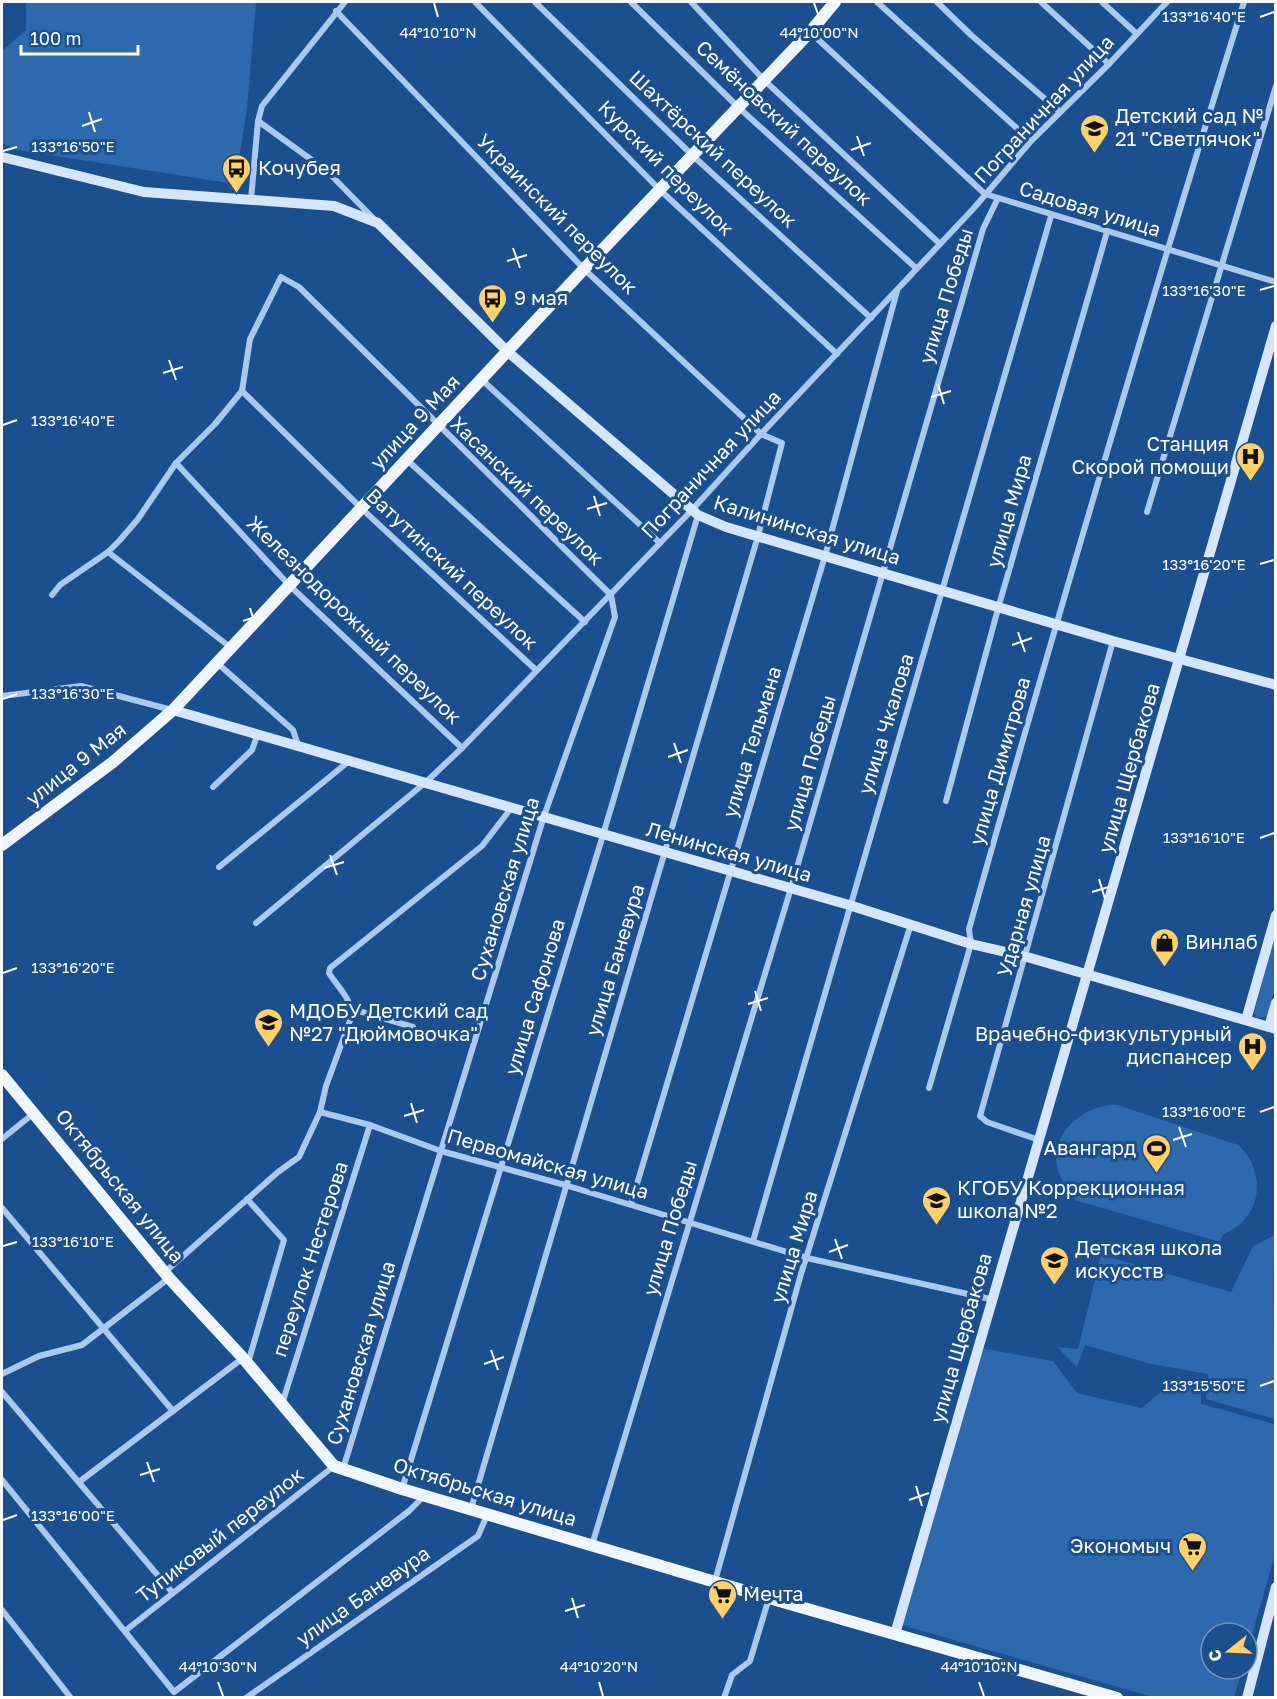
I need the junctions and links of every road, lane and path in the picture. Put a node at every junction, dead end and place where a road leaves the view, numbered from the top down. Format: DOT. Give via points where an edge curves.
graph roads {
  1 [pos="334,2"];
  2 [pos="345,2"];
  3 [pos="476,2"];
  4 [pos="536,2"];
  5 [pos="632,2"];
  6 [pos="691,2"];
  7 [pos="836,2"];
  8 [pos="877,2"];
  9 [pos="937,2"];
  10 [pos="1041,2"];
  11 [pos="1102,2"];
  12 [pos="1167,2"];
  13 [pos="1244,2"];
  14 [pos="336,11"];
  15 [pos="810,32"];
  16 [pos="1137,34"];
  17 [pos="1109,64"];
  18 [pos="764,79"];
  19 [pos="1275,86"];
  20 [pos="738,106"];
  21 [pos="1059,111"];
  22 [pos="258,121"];
  23 [pos="1031,141"];
  24 [pos="692,155"];
  25 [pos="2,157"];
  26 [pos="660,190"];
  27 [pos="986,194"];
  28 [pos="998,198"];
  29 [pos="251,200"];
  30 [pos="1051,216"];
  31 [pos="378,223"];
  32 [pos="1107,232"];
  33 [pos="940,244"];
  34 [pos="1167,249"];
  35 [pos="1222,264"];
  36 [pos="916,268"];
  37 [pos="584,269"];
  38 [pos="1275,282"];
  39 [pos="898,288"];
  40 [pos="871,318"];
  41 [pos="1275,327"];
  42 [pos="508,352"];
  43 [pos="837,354"];
  44 [pos="482,380"];
  45 [pos="242,391"];
  46 [pos="438,426"];
  47 [pos="761,434"];
  48 [pos="407,460"];
  49 [pos="176,463"];
  50 [pos="361,508"];
  51 [pos="1147,512"];
  52 [pos="694,513"];
  53 [pos="758,536"];
  54 [pos="660,543"];
  55 [pos="108,552"];
  56 [pos="825,556"];
  57 [pos="882,572"];
  58 [pos="288,585"];
  59 [pos="942,590"];
  60 [pos="52,595"];
  61 [pos="611,595"];
  62 [pos="999,605"];
  63 [pos="585,622"];
  64 [pos="1056,623"];
  65 [pos="1113,641"];
  66 [pos="230,647"];
  67 [pos="1180,658"];
  68 [pos="216,662"];
  69 [pos="536,670"];
  70 [pos="1275,685"];
  71 [pos="2,696"];
  72 [pos="173,710"];
  73 [pos="256,735"];
  74 [pos="299,748"];
  75 [pos="462,748"];
  76 [pos="348,762"];
  77 [pos="426,782"];
  78 [pos="213,787"];
  79 [pos="946,801"];
  80 [pos="513,807"];
  81 [pos="544,816"];
  82 [pos="603,834"];
  83 [pos="2,845"];
  84 [pos="664,853"];
  85 [pos="219,867"];
  86 [pos="731,871"];
  87 [pos="791,888"];
  88 [pos="849,905"];
  89 [pos="1275,915"];
  90 [pos="256,923"];
  91 [pos="911,924"];
  92 [pos="971,944"];
  93 [pos="1027,957"];
  94 [pos="1087,974"];
  95 [pos="1275,1003"];
  96 [pos="352,1009"];
  97 [pos="1246,1020"];
  98 [pos="413,1027"];
  99 [pos="1272,1028"];
  100 [pos="2,1075"];
  101 [pos="929,1088"];
  102 [pos="34,1112"];
  103 [pos="320,1112"];
  104 [pos="370,1125"];
  105 [pos="2,1139"];
  106 [pos="1039,1140"];
  107 [pos="441,1151"];
  108 [pos="500,1168"];
  109 [pos="565,1185"];
  110 [pos="247,1199"];
  111 [pos="631,1204"];
  112 [pos="2,1208"];
  113 [pos="690,1222"];
  114 [pos="753,1241"];
  115 [pos="807,1258"];
  116 [pos="167,1275"];
  117 [pos="990,1299"];
  118 [pos="105,1328"];
  119 [pos="245,1361"];
  120 [pos="2,1374"];
  121 [pos="2,1392"];
  122 [pos="282,1404"];
  123 [pos="173,1411"];
  124 [pos="338,1467"];
  125 [pos="2,1480"];
  126 [pos="80,1482"];
  127 [pos="402,1489"];
  128 [pos="425,1495"];
  129 [pos="471,1509"];
  130 [pos="488,1514"];
  131 [pos="592,1545"];
  132 [pos="716,1581"];
  133 [pos="1275,1587"];
  134 [pos="172,1592"];
  135 [pos="769,1598"];
  136 [pos="2,1610"];
  137 [pos="125,1631"];
  138 [pos="895,1634"];
  139 [pos="176,1695"];
  140 [pos="71,1698"];
  141 [pos="246,1698"];
  142 [pos="724,1698"];
  143 [pos="1117,1698"];
  144 [pos="1247,1698"];
  1 -- 14 [label="street"];
  2 -- 14 [label="street"];
  3 -- 26 [label="street, Курский переулок"];
  4 -- 24 [label="street, Шахтёрский переулок"];
  5 -- 20 [label="street, Семёновский переулок"];
  6 -- 18 [label="street"];
  7 -- 15 [label="main road, улица 9 Мая"];
  8 -- 23 [label="street"];
  9 -- 21 [label="street"];
  10 -- 17 [label="street"];
  11 -- 16 [label="street"];
  12 -- 16 [label="street, Пограничная улица"];
  13 -- 34 [label="street, улица Димитрова"];
  14 -- 22 [label="street" via="269,93"];
  14 -- 37 [label="street, Украинский переулок"];
  15 -- 18 [label="main road, улица 9 Мая"];
  15 -- 27 [label="street, Садовая улица"];
  16 -- 17 [label="street, Пограничная улица"];
  17 -- 21 [label="street, Пограничная улица"];
  18 -- 20 [label="main road, улица 9 Мая"];
  18 -- 33 [label="street"];
  19 -- 35 [label="street"];
  20 -- 24 [label="main road, улица 9 Мая"];
  20 -- 36 [label="street, Семёновский переулок"];
  21 -- 23 [label="street, Пограничная улица"];
  22 -- 29 [label="street"];
  22 -- 31 [label="street" via="327,171"];
  23 -- 27 [label="street, Пограничная улица"];
  24 -- 26 [label="main road, улица 9 Мая"];
  24 -- 40 [label="street, Шахтёрский переулок"];
  25 -- 29 [label="main road, Калининская улица" via="144,192"];
  26 -- 37 [label="main road, улица 9 Мая"];
  26 -- 43 [label="street, Курский переулок"];
  27 -- 28 [label="street, Садовая улица"];
  27 -- 33 [label="street, Пограничная улица"];
  28 -- 30 [label="street, Садовая улица"];
  28 -- 57 [label="street, улица Победы" via="983,229"];
  29 -- 31 [label="main road, Калининская улица" via="334,206"];
  30 -- 32 [label="street, Садовая улица"];
  30 -- 59 [label="street, улица Чкалова"];
  31 -- 42 [label="main road, Калининская улица"];
  32 -- 34 [label="street, Садовая улица"];
  32 -- 62 [label="street, улица Мира"];
  33 -- 36 [label="street, Пограничная улица"];
  34 -- 35 [label="street, Садовая улица"];
  34 -- 64 [label="street, улица Димитрова"];
  35 -- 38 [label="street, Садовая улица"];
  35 -- 51 [label="street"];
  36 -- 39 [label="street, Пограничная улица"];
  37 -- 42 [label="main road, улица 9 Мая"];
  37 -- 47 [label="street, Украинский переулок"];
  39 -- 40 [label="street, Пограничная улица"];
  39 -- 56 [label="street, улица Тельмана"];
  40 -- 43 [label="street, Пограничная улица"];
  41 -- 67 [label="main road, улица Щербакова"];
  42 -- 44 [label="main road, улица 9 Мая"];
  42 -- 52 [label="main road, Калининская улица"];
  43 -- 47 [label="street, Пограничная улица"];
  44 -- 46 [label="main road, улица 9 Мая"];
  44 -- 54 [label="street"];
  45 -- 46 [label="street, Хасанский переулок" via="250,339 281,277 299,287"];
  45 -- 49 [label="street"];
  45 -- 50 [label="street, Ватутинский переулок"];
  46 -- 48 [label="main road, улица 9 Мая"];
  46 -- 61 [label="street, Хасанский переулок"];
  47 -- 52 [label="street, Пограничная улица"];
  47 -- 53 [label="street, улица Баневура" via="782,443"];
  48 -- 50 [label="main road, улица 9 Мая"];
  48 -- 63 [label="street"];
  49 -- 55 [label="street" via="138,519"];
  49 -- 58 [label="street, Железнодорожный переулок"];
  50 -- 58 [label="main road, улица 9 Мая"];
  50 -- 69 [label="street, Ватутинский переулок"];
  52 -- 53 [label="main road, Калининская улица"];
  52 -- 54 [label="street, Пограничная улица"];
  52 -- 82 [label="street, улица Сафонова"];
  53 -- 56 [label="main road, Калининская улица"];
  53 -- 84 [label="street, улица Баневура"];
  54 -- 61 [label="street, Пограничная улица"];
  55 -- 60 [label="street" via="60,585"];
  55 -- 66 [label="street"];
  56 -- 57 [label="main road, Калининская улица"];
  56 -- 86 [label="street, улица Тельмана"];
  57 -- 59 [label="main road, Калининская улица"];
  57 -- 87 [label="street, улица Победы"];
  58 -- 66 [label="main road, улица 9 Мая"];
  58 -- 75 [label="street, Железнодорожный переулок"];
  59 -- 62 [label="main road, Калининская улица"];
  59 -- 88 [label="street, улица Чкалова"];
  61 -- 63 [label="street, Пограничная улица"];
  61 -- 81 [label="street, Сухановская улица" via="615,617"];
  62 -- 64 [label="main road, Калининская улица"];
  62 -- 79 [label="street, улица Мира"];
  63 -- 69 [label="street, Пограничная улица"];
  64 -- 65 [label="main road, Калининская улица"];
  64 -- 92 [label="street, улица Димитрова" via="969,928"];
  65 -- 67 [label="main road, Калининская улица"];
  65 -- 93 [label="street, Ударная улица"];
  66 -- 68 [label="main road, улица 9 Мая"];
  67 -- 70 [label="main road, Калининская улица"];
  67 -- 94 [label="main road, улица Щербакова"];
  68 -- 72 [label="main road, улица 9 Мая"];
  68 -- 74 [label="street" via="293,729"];
  69 -- 75 [label="street, Пограничная улица"];
  71 -- 72 [label="street" via="81,686"];
  72 -- 73 [label="main road, Ленинская улица"];
  72 -- 83 [label="main road, улица 9 Мая" via="113,762"];
  73 -- 74 [label="main road, Ленинская улица"];
  73 -- 78 [label="street" via="252,750"];
  74 -- 76 [label="main road, Ленинская улица"];
  75 -- 77 [label="street, Пограничная улица"];
  76 -- 77 [label="main road, Ленинская улица"];
  76 -- 85 [label="street"];
  77 -- 80 [label="main road, Ленинская улица"];
  77 -- 90 [label="street, Пограничная улица"];
  80 -- 81 [label="main road, Ленинская улица"];
  80 -- 96 [label="street" via="482,846 330,968 329,973"];
  81 -- 82 [label="main road, Ленинская улица"];
  81 -- 107 [label="street, Сухановская улица"];
  82 -- 84 [label="main road, Ленинская улица"];
  82 -- 108 [label="street, улица Сафонова"];
  84 -- 86 [label="main road, Ленинская улица"];
  84 -- 109 [label="street, улица Баневура"];
  86 -- 87 [label="main road, Ленинская улица"];
  86 -- 111 [label="street, улица Тельмана"];
  87 -- 88 [label="main road, Ленинская улица"];
  87 -- 113 [label="street, улица Победы"];
  88 -- 91 [label="main road, Ленинская улица"];
  88 -- 114 [label="street, улица Чкалова"];
  89 -- 97 [label="main road"];
  91 -- 92 [label="main road, Ленинская улица"];
  91 -- 115 [label="street, улица Мира"];
  92 -- 93 [label="main road, Ленинская улица"];
  92 -- 101 [label="street, улица Димитрова"];
  93 -- 94 [label="main road, Ленинская улица"];
  93 -- 106 [label="street, Ударная улица" via="980,1116"];
  94 -- 97 [label="main road, Ленинская улица"];
  94 -- 106 [label="main road, улица Щербакова"];
  95 -- 99 [label="main road"];
  96 -- 98 [label="street"];
  96 -- 103 [label="street"];
  97 -- 99 [label="main road, Ленинская улица"];
  100 -- 102 [label="main road, Октябрьская улица"];
  102 -- 105 [label="street"];
  102 -- 116 [label="main road, Октябрьская улица"];
  103 -- 104 [label="street, Первомайская улица"];
  103 -- 110 [label="street" via="299,1157"];
  104 -- 107 [label="street, Первомайская улица"];
  104 -- 122 [label="street, переулок Нестерова"];
  106 -- 117 [label="main road, улица Щербакова"];
  107 -- 108 [label="street, Первомайская улица"];
  107 -- 124 [label="street, Сухановская улица"];
  108 -- 109 [label="street, Первомайская улица"];
  108 -- 127 [label="street, улица Сафонова"];
  109 -- 111 [label="street, Первомайская улица"];
  109 -- 129 [label="street, улица Баневура"];
  110 -- 116 [label="street"];
  110 -- 119 [label="street" via="284,1240"];
  111 -- 113 [label="street, Первомайская улица"];
  112 -- 118 [label="street"];
  113 -- 114 [label="street, Первомайская улица"];
  113 -- 131 [label="street, улица Победы"];
  114 -- 115 [label="street, Первомайская улица"];
  115 -- 117 [label="street, Первомайская улица"];
  115 -- 132 [label="street, улица Мира"];
  116 -- 118 [label="street"];
  116 -- 119 [label="main road, Октябрьская улица"];
  117 -- 138 [label="main road, улица Щербакова"];
  118 -- 120 [label="street" via="77,1348 39,1356"];
  118 -- 123 [label="street"];
  119 -- 122 [label="main road, Октябрьская улица"];
  119 -- 123 [label="street"];
  121 -- 126 [label="street"];
  122 -- 124 [label="main road, Октябрьская улица"];
  123 -- 126 [label="street"];
  124 -- 127 [label="main road, Октябрьская улица"];
  124 -- 134 [label="street, Тупиковый переулок"];
  125 -- 137 [label="street"];
  126 -- 134 [label="street"];
  127 -- 128 [label="main road, Октябрьская улица"];
  128 -- 129 [label="main road, Октябрьская улица"];
  128 -- 139 [label="street"];
  129 -- 130 [label="main road, Октябрьская улица"];
  130 -- 131 [label="main road, Октябрьская улица"];
  130 -- 141 [label="street, улица Баневура" via="478,1536"];
  131 -- 132 [label="main road, Октябрьская улица"];
  132 -- 135 [label="main road, Октябрьская улица"];
  133 -- 144 [label="main road"];
  134 -- 137 [label="street, Тупиковый переулок"];
  135 -- 138 [label="main road, Октябрьская улица"];
  135 -- 142 [label="street" via="750,1661 732,1675"];
  136 -- 140 [label="street"];
  137 -- 139 [label="street"];
  138 -- 143 [label="main road, Октябрьская улица"];
}
